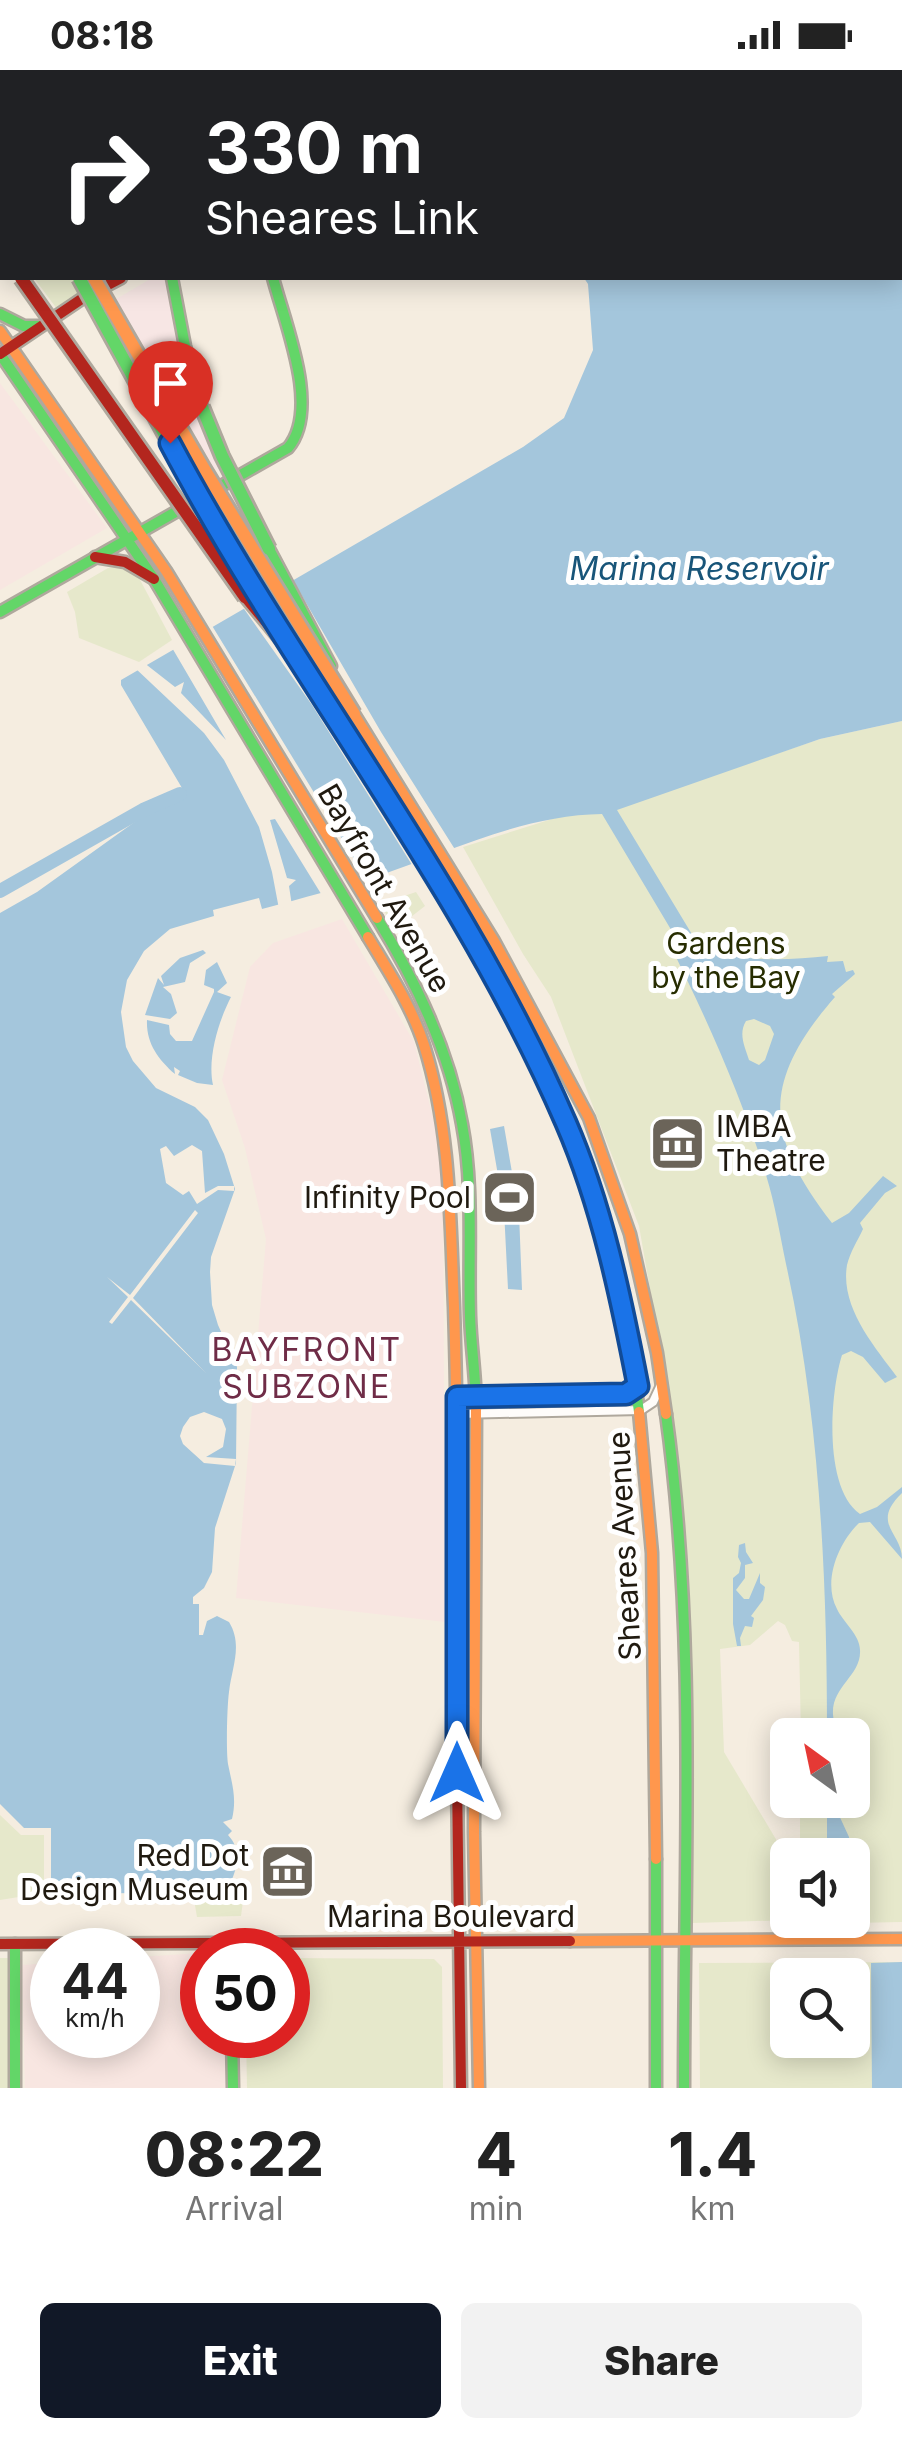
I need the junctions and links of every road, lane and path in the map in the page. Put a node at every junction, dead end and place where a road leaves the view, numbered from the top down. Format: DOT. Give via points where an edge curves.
graph roads {
  1 [pos="23,280"];
  2 [pos="80,280"];
  3 [pos="95,280"];
  4 [pos="118,280"];
  5 [pos="172,280"];
  6 [pos="274,280"];
  7 [pos="0,314"];
  8 [pos="40,326"];
  9 [pos="0,330"];
  10 [pos="4,352"];
  11 [pos="133,536"];
  12 [pos="96,557"];
  13 [pos="160,575"];
  14 [pos="0,612"];
  15 [pos="300,664"];
  16 [pos="354,714"];
  17 [pos="662,1380"];
  18 [pos="638,1386"];
  19 [pos="457,1397"];
  20 [pos="476,1397"];
  21 [pos="641,1410"];
  22 [pos="457,1414"];
  23 [pos="475,1414"];
  24 [pos="902,1939"];
  25 [pos="656,1940"];
  26 [pos="683,1940"];
  27 [pos="460,1942"];
  28 [pos="478,1942"];
  29 [pos="0,1944"];
  30 [pos="15,1944"];
  31 [pos="310,1945"];
  32 [pos="180,1946"];
  33 [pos="232,2058"];
  34 [pos="15,2088"];
  35 [pos="232,2088"];
  36 [pos="461,2088"];
  37 [pos="479,2088"];
  38 [pos="656,2088"];
  39 [pos="684,2088"];
  1 -- 15 [label="main road, bridge" via="246,598"];
  2 -- 15 [label="main road, bridge"];
  3 -- 16 [label="main road, bridge"];
  4 -- 8 [label="main road"];
  5 -- 16 [label="main road, bridge" via="202,407 222,456"];
  6 -- 11 [label="main road" via="304,400 298,436 288,448"];
  7 -- 8 [label="main road"];
  8 -- 10 [label="main road"];
  9 -- 10 [label="main road, Bayfront Avenue"];
  10 -- 11 [label="main road, Bayfront Avenue"];
  11 -- 12 [label="main road"];
  11 -- 13 [label="main road, Bayfront Avenue"];
  12 -- 13 [label="main road"];
  12 -- 14 [label="main road"];
  13 -- 19 [label="main road, Bayfront Avenue" via="393,978 422,1042 448,1154"];
  13 -- 20 [label="main road, Bayfront Avenue" via="408,969 436,1026 464,1137"];
  15 -- 18 [label="main road, Sheares Avenue" via="493,974 567,1124 626,1320"];
  16 -- 17 [label="main road, Sheares Avenue" via="508,964 588,1116 650,1312"];
  17 -- 21 [label="street"];
  17 -- 26 [label="main road, Sheares Avenue" via="682,1610"];
  18 -- 20 [label="street" via="616,1397"];
  18 -- 21 [label="main road, Sheares Avenue"];
  19 -- 20 [label="street"];
  19 -- 22 [label="main road, Bayfront Avenue"];
  20 -- 23 [label="main road, Bayfront Avenue"];
  21 -- 23 [label="street"];
  21 -- 25 [label="main road, Sheares Avenue" via="656,1612"];
  22 -- 23 [label="street"];
  22 -- 27 [label="main road, Bayfront Avenue"];
  23 -- 28 [label="main road, Bayfront Avenue"];
  24 -- 26 [label="main road, Marina Boulevard"];
  25 -- 26 [label="main road, Marina Boulevard"];
  25 -- 28 [label="main road, Marina Boulevard"];
  25 -- 38 [label="main road, Sheares Avenue"];
  26 -- 39 [label="main road, Sheares Avenue"];
  27 -- 28 [label="main road, Marina Boulevard"];
  27 -- 31 [label="main road, Marina Boulevard"];
  27 -- 36 [label="main road, Bayfront Avenue"];
  28 -- 37 [label="main road, Bayfront Avenue"];
  29 -- 30 [label="main road, Marina Boulevard"];
  30 -- 32 [label="main road, Marina Boulevard"];
  30 -- 34 [label="main road"];
  33 -- 35 [label="main road"];
}
